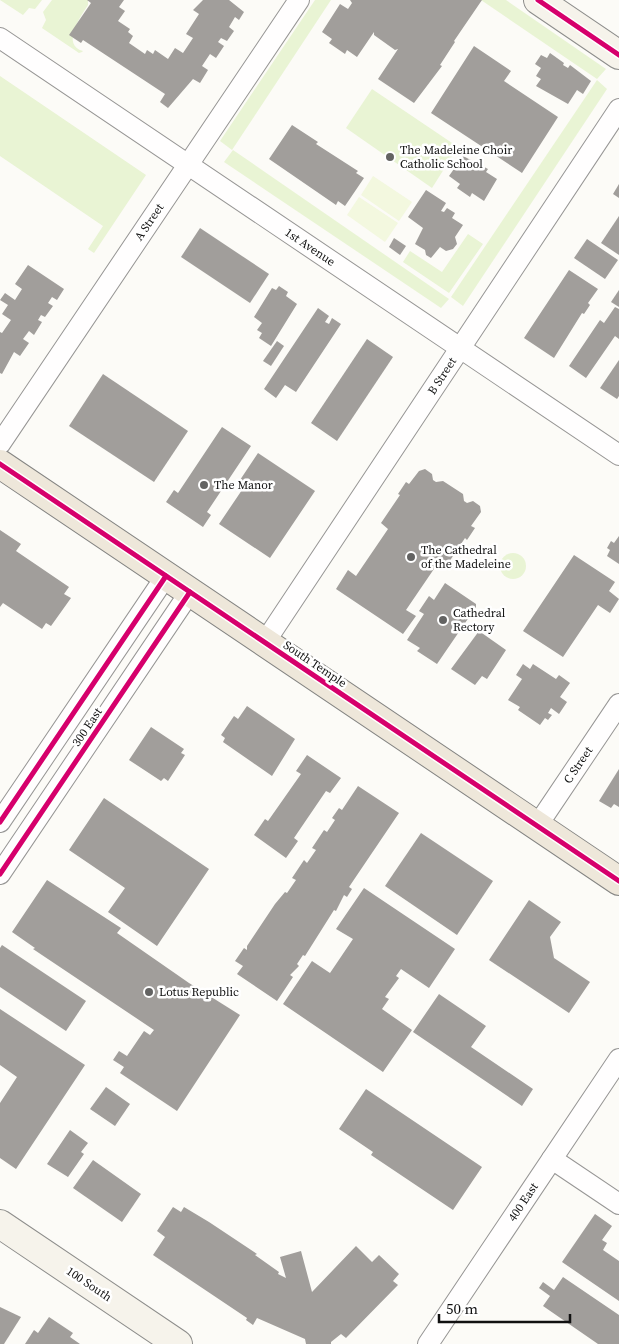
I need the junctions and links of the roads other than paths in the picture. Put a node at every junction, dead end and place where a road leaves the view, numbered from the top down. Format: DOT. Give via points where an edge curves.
graph roads {
  1 [pos="299,0"];
  2 [pos="538,0"];
  3 [pos="0,38"];
  4 [pos="619,55"];
  5 [pos="619,109"];
  6 [pos="188,164"];
  7 [pos="460,348"];
  8 [pos="0,444"];
  9 [pos="619,455"];
  10 [pos="0,464"];
  11 [pos="166,576"];
  12 [pos="190,592"];
  13 [pos="265,642"];
  14 [pos="619,704"];
  15 [pos="0,822"];
  16 [pos="537,826"];
  17 [pos="0,874"];
  18 [pos="619,881"];
  19 [pos="619,1059"];
  20 [pos="552,1159"];
  21 [pos="619,1204"];
  22 [pos="0,1224"];
  23 [pos="178,1344"];
  24 [pos="428,1344"];
  1 -- 6 [label="street, A Street"];
  2 -- 4 [label="street"];
  3 -- 6 [label="street, 1st Avenue"];
  5 -- 7 [label="street, B Street"];
  6 -- 7 [label="street, 1st Avenue"];
  6 -- 8 [label="street, A Street"];
  7 -- 9 [label="street, 1st Avenue"];
  7 -- 13 [label="street, B Street"];
  10 -- 11 [label="main road, South Temple"];
  11 -- 12 [label="main road, South Temple"];
  11 -- 15 [label="street, 300 East"];
  12 -- 13 [label="main road, South Temple"];
  12 -- 17 [label="street, 300 East"];
  13 -- 16 [label="main road, South Temple"];
  14 -- 16 [label="street, C Street"];
  16 -- 18 [label="main road, South Temple"];
  19 -- 20 [label="street, 400 East"];
  20 -- 21 [label="street"];
  20 -- 24 [label="street, 400 East"];
  22 -- 23 [label="street, 100 South"];
}
